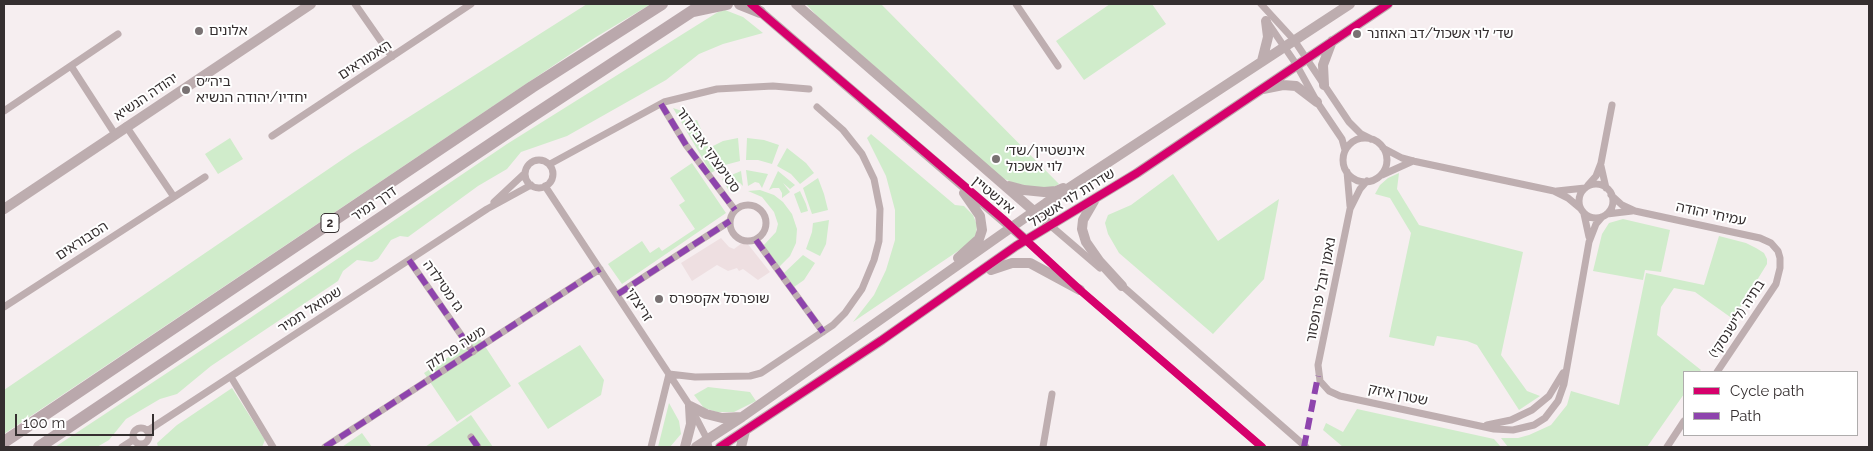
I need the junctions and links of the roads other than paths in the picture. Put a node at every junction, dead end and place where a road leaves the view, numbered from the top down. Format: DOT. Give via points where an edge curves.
graph roads {
  1 [pos="317,4"];
  2 [pos="354,4"];
  3 [pos="471,4"];
  4 [pos="662,4"];
  5 [pos="703,4"];
  6 [pos="727,4"];
  7 [pos="740,4"];
  8 [pos="796,4"];
  9 [pos="1016,4"];
  10 [pos="1350,4"];
  11 [pos="1388,4"];
  12 [pos="1262,5"];
  13 [pos="308,6"];
  14 [pos="756,8"];
  15 [pos="690,12"];
  16 [pos="1266,21"];
  17 [pos="118,34"];
  18 [pos="1294,40"];
  19 [pos="1332,41"];
  20 [pos="1284,47"];
  21 [pos="392,57"];
  22 [pos="1306,58"];
  23 [pos="1262,60"];
  24 [pos="1296,64"];
  25 [pos="70,66"];
  26 [pos="1058,66"];
  27 [pos="1324,85"];
  28 [pos="809,89"];
  29 [pos="1258,90"];
  30 [pos="1317,102"];
  31 [pos="661,104"];
  32 [pos="1612,105"];
  33 [pos="817,107"];
  34 [pos="4,111"];
  35 [pos="126,126"];
  36 [pos="115,134"];
  37 [pos="272,136"];
  38 [pos="1371,139"];
  39 [pos="1383,148"];
  40 [pos="1346,150"];
  41 [pos="1413,161"];
  42 [pos="1601,163"];
  43 [pos="550,164"];
  44 [pos="1347,172"];
  45 [pos="525,173"];
  46 [pos="947,173"];
  47 [pos="1380,176"];
  48 [pos="205,177"];
  49 [pos="1080,181"];
  50 [pos="1367,181"];
  51 [pos="1003,183"];
  52 [pos="531,185"];
  53 [pos="545,186"];
  54 [pos="1586,187"];
  55 [pos="1606,188"];
  56 [pos="1554,191"];
  57 [pos="1100,194"];
  58 [pos="1611,195"];
  59 [pos="174,197"];
  60 [pos="4,209"];
  61 [pos="486,209"];
  62 [pos="1350,209"];
  63 [pos="735,210"];
  64 [pos="1582,210"];
  65 [pos="1035,211"];
  66 [pos="1634,211"];
  67 [pos="1604,215"];
  68 [pos="730,221"];
  69 [pos="1051,226"];
  70 [pos="1011,227"];
  71 [pos="756,240"];
  72 [pos="1026,240"];
  73 [pos="1589,242"];
  74 [pos="1778,250"];
  75 [pos="409,260"];
  76 [pos="600,269"];
  77 [pos="968,281"];
  78 [pos="931,284"];
  79 [pos="1122,286"];
  80 [pos="1080,290"];
  81 [pos="618,294"];
  82 [pos="4,307"];
  83 [pos="823,332"];
  84 [pos="473,352"];
  85 [pos="1565,368"];
  86 [pos="1718,371"];
  87 [pos="669,374"];
  88 [pos="1318,376"];
  89 [pos="231,378"];
  90 [pos="1052,394"];
  91 [pos="690,406"];
  92 [pos="742,417"];
  93 [pos="1683,422"];
  94 [pos="1481,426"];
  95 [pos="147,431"];
  96 [pos="745,431"];
  97 [pos="471,436"];
  98 [pos="133,440"];
  99 [pos="4,442"];
  100 [pos="708,443"];
  101 [pos="147,445"];
  102 [pos="39,447"];
  103 [pos="122,447"];
  104 [pos="274,447"];
  105 [pos="325,447"];
  106 [pos="478,447"];
  107 [pos="650,447"];
  108 [pos="685,447"];
  109 [pos="696,447"];
  110 [pos="719,447"];
  111 [pos="741,447"];
  112 [pos="1043,447"];
  113 [pos="1262,447"];
  114 [pos="1306,447"];
  115 [pos="1666,447"];
  1 -- 13 [label="street, יהודה הנשיא"];
  2 -- 21 [label="street"];
  3 -- 21 [label="street, האמוראים"];
  4 -- 99 [label="highway, דרך נמיר / 2" via="532,87"];
  5 -- 15 [label="highway, דרך נמיר / 2"];
  6 -- 15 [label="highway"];
  7 -- 14 [label="highway"];
  8 -- 51 [label="street, אינשטיין"];
  9 -- 26 [label="street"];
  10 -- 18 [label="street, שדרות לוי אשכול"];
  11 -- 19 [label="street, שדרות לוי אשכול"];
  12 -- 16 [label="street"];
  12 -- 18 [label="street"];
  13 -- 35 [label="street, יהודה הנשיא"];
  14 -- 46 [label="street, אינשטיין"];
  15 -- 102 [label="highway, דרך נמיר / 2"];
  16 -- 20 [label="street"];
  16 -- 23 [label="street" via="1268,38"];
  17 -- 25 [label="street"];
  18 -- 20 [label="street, שדרות לוי אשכול"];
  18 -- 22 [label="street"];
  19 -- 22 [label="street, שדרות לוי אשכול"];
  19 -- 27 [label="street" via="1324,65"];
  20 -- 23 [label="street, שדרות לוי אשכול"];
  20 -- 24 [label="street"];
  21 -- 37 [label="street, האמוראים"];
  22 -- 24 [label="street, שדרות לוי אשכול"];
  22 -- 27 [label="street"];
  23 -- 49 [label="street, שדרות לוי אשכול"];
  24 -- 29 [label="street, שדרות לוי אשכול"];
  24 -- 30 [label="street"];
  25 -- 34 [label="street"];
  25 -- 36 [label="street"];
  27 -- 38 [label="street" via="1355,129"];
  28 -- 31 [label="street" via="772,86 718,89"];
  29 -- 30 [label="street" via="1290,85"];
  29 -- 57 [label="street, שדרות לוי אשכול" via="1137,173"];
  30 -- 40 [label="street"];
  31 -- 43 [label="street"];
  31 -- 63 [label="street, סטימצקי אביגדור" via="686,145"];
  32 -- 42 [label="street"];
  33 -- 83 [label="street" via="843,130 862,154 874,179 880,209 879,241 862,289 845,313"];
  35 -- 36 [label="street, יהודה הנשיא"];
  35 -- 59 [label="street"];
  36 -- 60 [label="street, יהודה הנשיא"];
  38 -- 39 [label="street"];
  38 -- 40 [label="street" via="1359,139"];
  39 -- 41 [label="street"];
  39 -- 47 [label="street" via="1387,160"];
  40 -- 44 [label="street" via="1343,162"];
  41 -- 47 [label="street"];
  41 -- 56 [label="street"];
  42 -- 54 [label="street" via="1596,176"];
  42 -- 55 [label="street"];
  43 -- 45 [label="street" via="542,160 532,161"];
  43 -- 53 [label="street" via="553,176"];
  44 -- 50 [label="street" via="1356,180"];
  44 -- 62 [label="street, נאמן יובל פרופסור"];
  45 -- 52 [label="street"];
  45 -- 61 [label="street, שמואל תמיר"];
  46 -- 70 [label="street, אינשטיין"];
  46 -- 78 [label="street" via="975,206 982,230 979,239"];
  47 -- 50 [label="street"];
  48 -- 59 [label="street, הסבוראים"];
  49 -- 51 [label="street" via="1051,192 1024,190"];
  49 -- 65 [label="street, שדרות לוי אשכול"];
  50 -- 62 [label="street, נאמן יובל פרופסור"];
  51 -- 65 [label="street, אינשטיין"];
  52 -- 53 [label="street"];
  52 -- 61 [label="street, שמואל תמיר"];
  53 -- 76 [label="street, זריצקי"];
  54 -- 55 [label="street" via="1597,184"];
  54 -- 56 [label="street"];
  54 -- 64 [label="street" via="1579,198"];
  55 -- 58 [label="street"];
  56 -- 64 [label="street"];
  57 -- 69 [label="street, שדרות לוי אשכול"];
  57 -- 79 [label="street" via="1086,212 1082,229 1086,242"];
  58 -- 66 [label="street, עמיחי יהודה"];
  58 -- 67 [label="street" via="1612,204"];
  59 -- 82 [label="street, הסבוראים"];
  61 -- 75 [label="street, שמואל תמיר"];
  62 -- 88 [label="street, נאמן יובל פרופסור"];
  63 -- 68 [label="street, סטימצקי אביגדור"];
  63 -- 71 [label="street, סטימצקי אביגדור" via="751,205 764,214 765,231"];
  64 -- 67 [label="street" via="1591,217"];
  64 -- 73 [label="street, שטרן איזק"];
  65 -- 69 [label="street, אינשטיין"];
  65 -- 70 [label="street, שדרות לוי אשכול"];
  66 -- 67 [label="street, עמיחי יהודה"];
  66 -- 74 [label="street, עמיחי יהודה" via="1760,238 1771,242"];
  67 -- 73 [label="street, שטרן איזק" via="1596,224"];
  68 -- 71 [label="street" via="731,230 737,238 747,242"];
  68 -- 81 [label="street"];
  69 -- 72 [label="street, שדרות לוי אשכול"];
  69 -- 79 [label="street, אינשטיין"];
  70 -- 72 [label="street, אינשטיין"];
  70 -- 78 [label="street, שדרות לוי אשכול"];
  71 -- 83 [label="street"];
  72 -- 77 [label="street, שדרות לוי אשכול"];
  72 -- 80 [label="street, אינשטיין"];
  73 -- 85 [label="street, שטרן איזק"];
  74 -- 86 [label="street, בתיה (לישנסקי)" via="1780,268 1776,284"];
  75 -- 84 [label="street, גז מטילדה"];
  75 -- 89 [label="street, שמואל תמיר"];
  76 -- 81 [label="street, זריצקי"];
  76 -- 84 [label="street, משה פרלוק"];
  77 -- 80 [label="street" via="998,266 1022,262"];
  77 -- 96 [label="street, שדרות לוי אשכול"];
  78 -- 92 [label="street, שדרות לוי אשכול"];
  79 -- 114 [label="street, אינשטיין"];
  80 -- 113 [label="street, אינשטיין"];
  81 -- 87 [label="street, זריצקי"];
  83 -- 87 [label="street" via="772,366 750,376"];
  84 -- 105 [label="street, משה פרלוק"];
  85 -- 94 [label="street, שטרן איזק" via="1549,396 1532,410 1512,420"];
  85 -- 94 [label="street, שטרן איזק" via="1561,394 1554,408 1540,422 1513,430"];
  87 -- 91 [label="street, זריצקי"];
  87 -- 107 [label="street"];
  88 -- 94 [label="street, שטרן איזק" via="1325,388 1340,396"];
  89 -- 95 [label="street, שמואל תמיר"];
  89 -- 104 [label="street"];
  90 -- 112 [label="street"];
  91 -- 92 [label="street" via="722,418"];
  91 -- 100 [label="street, זריצקי"];
  91 -- 108 [label="street" via="691,424"];
  92 -- 100 [label="street, שדרות לוי אשכול"];
  93 -- 115 [label="street"];
  95 -- 98 [label="street" via="142,428 136,430"];
  95 -- 101 [label="street"];
  96 -- 110 [label="street, שדרות לוי אשכול"];
  96 -- 111 [label="street"];
  97 -- 106 [label="street"];
  98 -- 101 [label="street"];
  98 -- 103 [label="street"];
  100 -- 109 [label="street, שדרות לוי אשכול"];
  100 -- 110 [label="street"];
}
